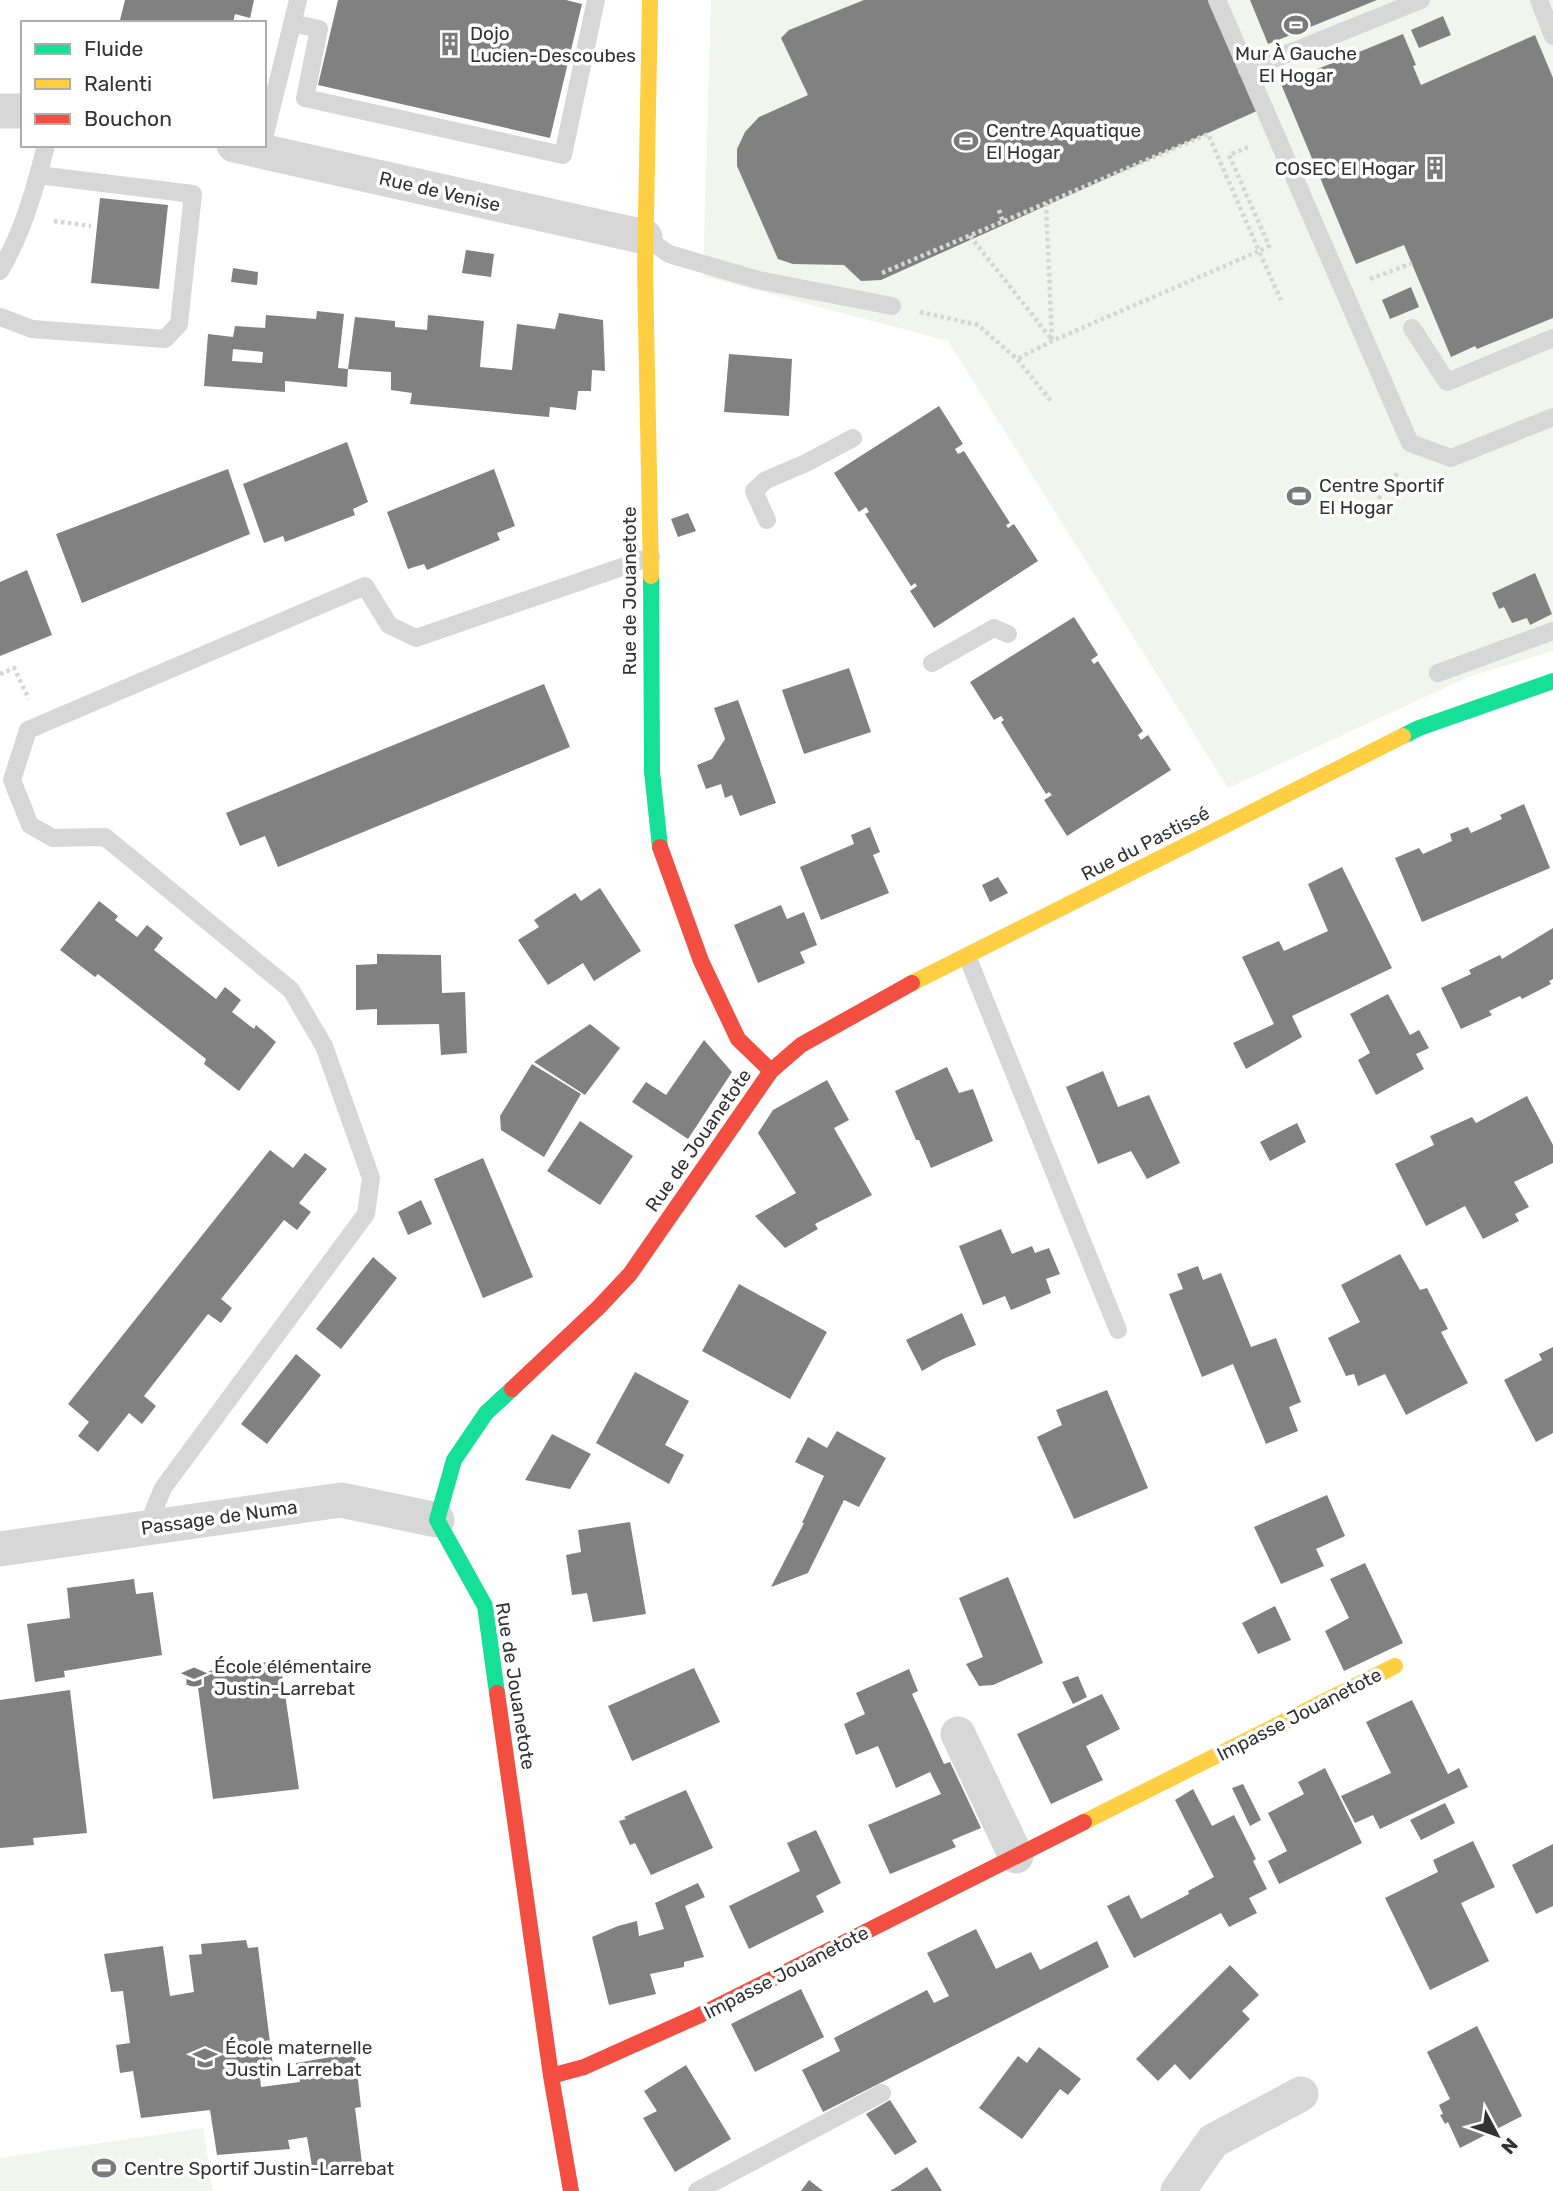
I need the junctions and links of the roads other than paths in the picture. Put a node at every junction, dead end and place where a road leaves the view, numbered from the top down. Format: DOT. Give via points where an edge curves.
graph roads {
  1 [pos="298,0"];
  2 [pos="596,0"];
  3 [pos="650,0"];
  4 [pos="1217,0"];
  5 [pos="1421,0"];
  6 [pos="1539,0"];
  7 [pos="292,23"];
  8 [pos="1553,36"];
  9 [pos="1247,70"];
  10 [pos="266,109"];
  11 [pos="0,111"];
  12 [pos="21,111"];
  13 [pos="45,147"];
  14 [pos="263,147"];
  15 [pos="38,175"];
  16 [pos="645,237"];
  17 [pos="0,271"];
  18 [pos="891,306"];
  19 [pos="0,317"];
  20 [pos="1412,328"];
  21 [pos="1553,338"];
  22 [pos="1553,417"];
  23 [pos="852,438"];
  24 [pos="767,520"];
  25 [pos="651,557"];
  26 [pos="1553,631"];
  27 [pos="1008,634"];
  28 [pos="932,663"];
  29 [pos="1438,673"];
  30 [pos="1553,681"];
  31 [pos="967,956"];
  32 [pos="771,1071"];
  33 [pos="1118,1330"];
  34 [pos="437,1520"];
  35 [pos="147,1527"];
  36 [pos="0,1549"];
  37 [pos="1395,1667"];
  38 [pos="958,1734"];
  39 [pos="1016,1856"];
  40 [pos="551,2076"];
  41 [pos="882,2093"];
  42 [pos="1301,2094"];
  43 [pos="571,2191"];
  44 [pos="696,2191"];
  45 [pos="1178,2191"];
  1 -- 7 [label="lane"];
  2 -- 7 [label="lane" via="563,155 304,98 319,29"];
  3 -- 16 [label="street, Rue de Jouanetote"];
  4 -- 9 [label="lane"];
  5 -- 9 [label="lane"];
  6 -- 8 [label="lane"];
  7 -- 10 [label="lane"];
  9 -- 22 [label="lane" via="1410,443 1451,458"];
  11 -- 12 [label="street"];
  13 -- 15 [label="lane"];
  14 -- 16 [label="street, Rue de Venise"];
  15 -- 17 [label="lane" via="16,244"];
  15 -- 19 [label="lane" via="194,194 179,324 164,340 32,329"];
  16 -- 18 [label="lane" via="669,254 758,281"];
  16 -- 25 [label="street, Rue de Jouanetote"];
  20 -- 21 [label="lane" via="1447,382"];
  23 -- 24 [label="lane" via="766,480 754,491"];
  25 -- 32 [label="street, Rue de Jouanetote" via="652,772 659,843 701,961 738,1040"];
  25 -- 35 [label="lane" via="416,638 389,625 365,586 28,730 12,780 30,825 53,838 105,837 291,990 324,1046 371,1178 366,1214 163,1488"];
  26 -- 29 [label="lane"];
  27 -- 28 [label="lane" via="994,628"];
  30 -- 31 [label="street, Rue du Pastissé" via="1419,728"];
  31 -- 32 [label="street, Rue du Pastissé" via="801,1045"];
  31 -- 33 [label="lane"];
  32 -- 34 [label="street, Rue de Jouanetote" via="630,1274 486,1413 454,1460"];
  34 -- 35 [label="street, Passage de Numa" via="341,1500"];
  34 -- 40 [label="street, Rue de Jouanetote" via="485,1606"];
  35 -- 36 [label="street, Passage de Numa"];
  37 -- 39 [label="street, Impasse Jouanetote"];
  38 -- 39 [label="street"];
  39 -- 40 [label="street, Impasse Jouanetote" via="698,2016 584,2067"];
  40 -- 43 [label="street, Rue de Jouanetote"];
  41 -- 44 [label="lane"];
  42 -- 45 [label="street" via="1213,2141"];
}
